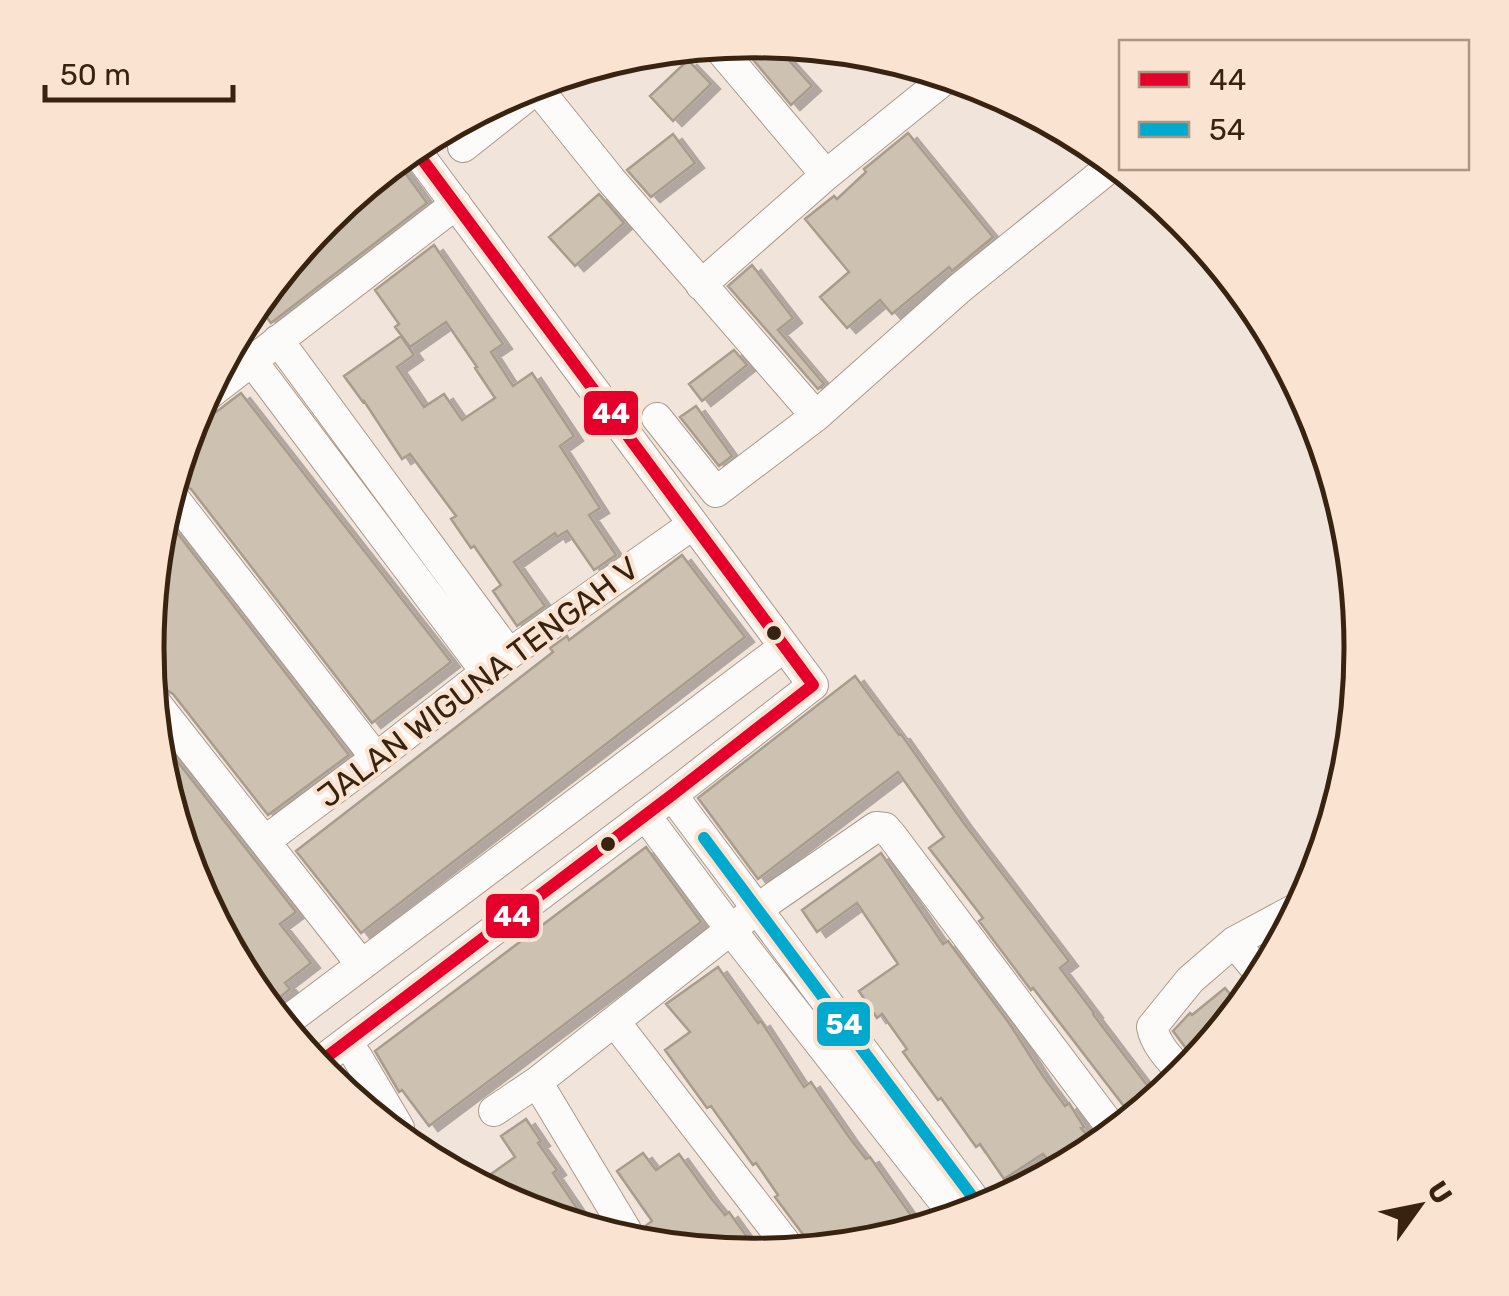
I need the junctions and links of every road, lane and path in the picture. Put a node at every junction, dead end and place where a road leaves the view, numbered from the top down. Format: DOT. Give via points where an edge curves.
graph roads {
  1 [pos="727,59"];
  2 [pos="936,86"];
  3 [pos="548,95"];
  4 [pos="507,112"];
  5 [pos="462,147"];
  6 [pos="423,159"];
  7 [pos="1104,172"];
  8 [pos="826,175"];
  9 [pos="456,204"];
  10 [pos="700,285"];
  11 [pos="278,340"];
  12 [pos="252,361"];
  13 [pos="230,378"];
  14 [pos="816,416"];
  15 [pos="657,418"];
  16 [pos="181,507"];
  17 [pos="692,525"];
  18 [pos="784,646"];
  19 [pos="498,663"];
  20 [pos="168,719"];
  21 [pos="376,758"];
  22 [pos="672,796"];
  23 [pos="645,816"];
  24 [pos="265,841"];
  25 [pos="757,909"];
  26 [pos="1280,918"];
  27 [pos="731,930"];
  28 [pos="1234,942"];
  29 [pos="361,964"];
  30 [pos="1252,964"];
  31 [pos="294,1017"];
  32 [pos="615,1022"];
  33 [pos="347,1044"];
  34 [pos="329,1057"];
  35 [pos="1174,1063"];
  36 [pos="537,1082"];
  37 [pos="494,1110"];
  38 [pos="391,1113"];
  39 [pos="1107,1121"];
  40 [pos="972,1197"];
  41 [pos="947,1206"];
  42 [pos="622,1223"];
  43 [pos="781,1237"];
  1 -- 8 [label="street"];
  2 -- 8 [label="street"];
  3 -- 10 [label="street"];
  4 -- 5 [label="street"];
  6 -- 9 [label="street"];
  7 -- 14 [label="street"];
  8 -- 10 [label="street"];
  9 -- 11 [label="street"];
  9 -- 17 [label="street"];
  10 -- 14 [label="street"];
  11 -- 12 [label="street"];
  11 -- 19 [label="street"];
  12 -- 13 [label="street"];
  12 -- 19 [label="street"];
  14 -- 15 [label="street" via="716,492"];
  16 -- 21 [label="street"];
  17 -- 18 [label="street"];
  17 -- 19 [label="street, JALAN WIGUNA TENGAH V"];
  18 -- 22 [label="street" via="813,685"];
  18 -- 29 [label="street"];
  19 -- 21 [label="street, JALAN WIGUNA TENGAH V"];
  20 -- 24 [label="street"];
  21 -- 24 [label="street, JALAN WIGUNA TENGAH V"];
  22 -- 23 [label="street"];
  22 -- 25 [label="street"];
  23 -- 27 [label="street"];
  23 -- 33 [label="street"];
  24 -- 29 [label="street"];
  25 -- 27 [label="street"];
  25 -- 39 [label="street" via="876,827 885,828"];
  25 -- 40 [label="street"];
  26 -- 28 [label="street"];
  27 -- 32 [label="street"];
  27 -- 41 [label="street"];
  28 -- 30 [label="street"];
  28 -- 35 [label="street" via="1190,980 1152,1028"];
  29 -- 31 [label="street"];
  32 -- 36 [label="street"];
  32 -- 43 [label="street"];
  33 -- 34 [label="street"];
  33 -- 38 [label="street"];
  36 -- 37 [label="street"];
  36 -- 42 [label="street"];
}
